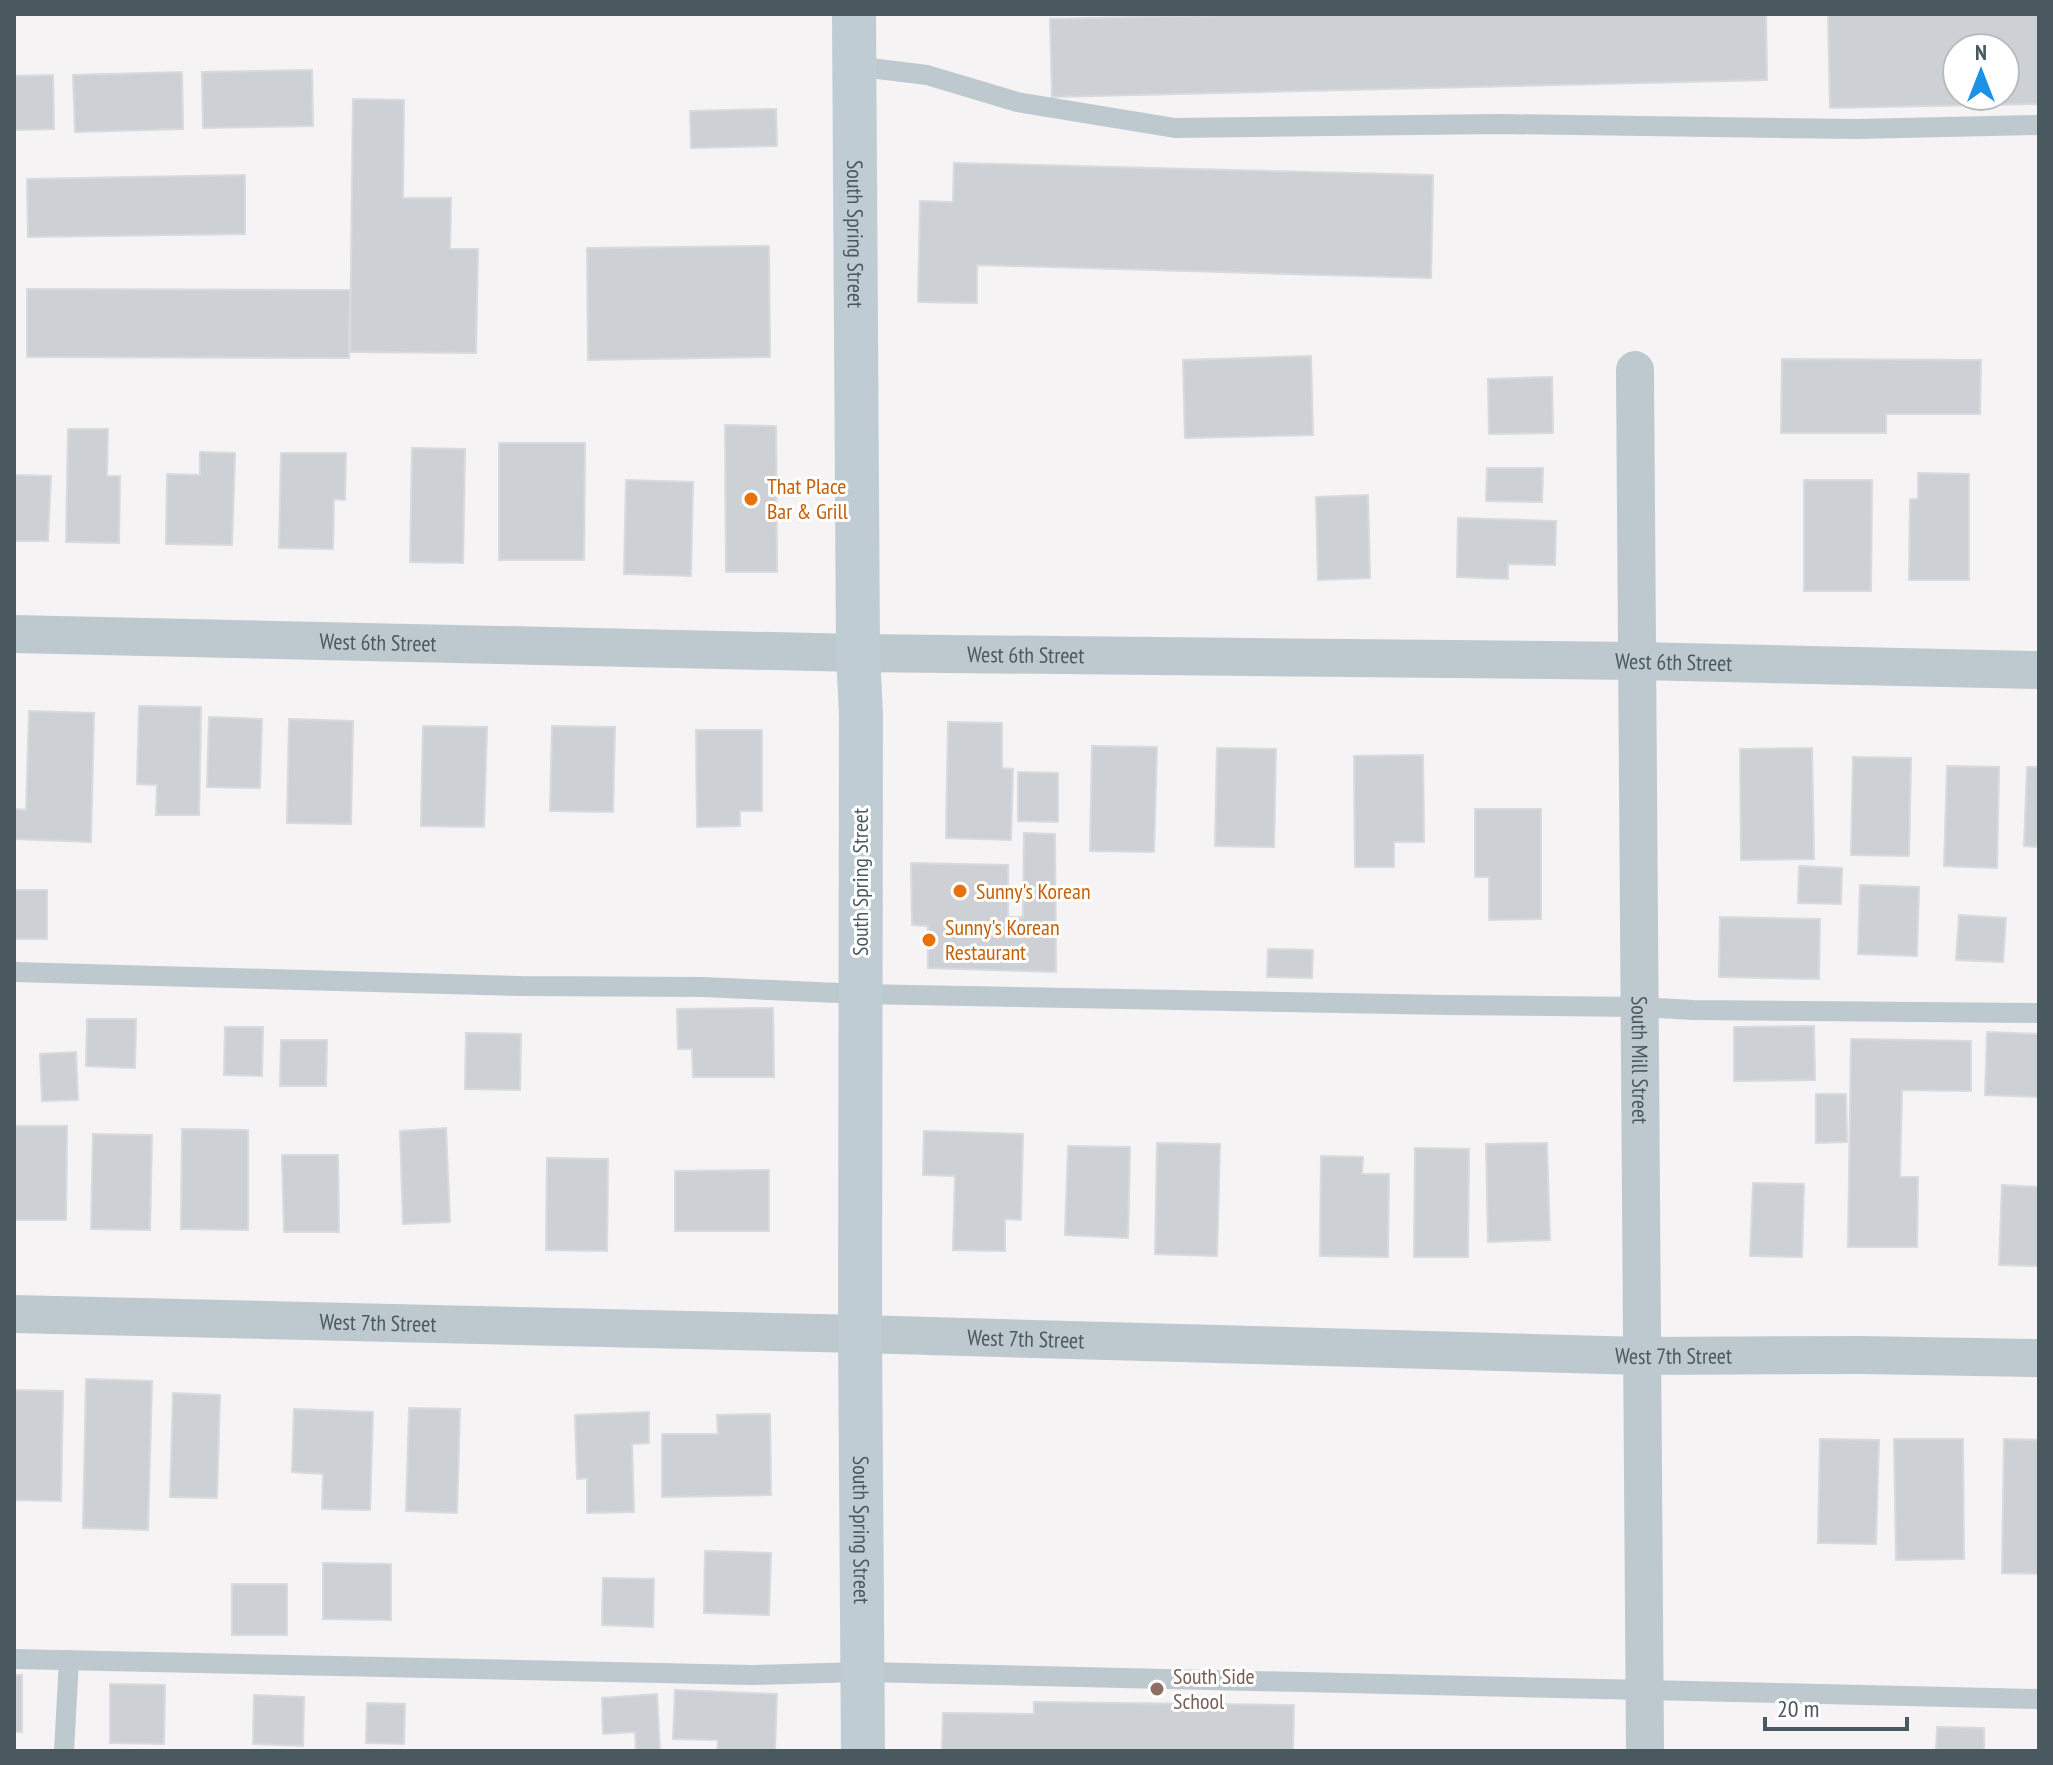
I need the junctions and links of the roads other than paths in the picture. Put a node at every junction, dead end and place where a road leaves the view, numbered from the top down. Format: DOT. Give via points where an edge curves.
graph roads {
  1 [pos="854,14"];
  2 [pos="854,66"];
  3 [pos="2039,125"];
  4 [pos="1635,370"];
  5 [pos="14,634"];
  6 [pos="858,653"];
  7 [pos="1637,661"];
  8 [pos="2039,670"];
  9 [pos="14,972"];
  10 [pos="860,994"];
  11 [pos="1639,1007"];
  12 [pos="2039,1013"];
  13 [pos="14,1314"];
  14 [pos="860,1334"];
  15 [pos="1641,1356"];
  16 [pos="2039,1358"];
  17 [pos="14,1659"];
  18 [pos="69,1660"];
  19 [pos="863,1672"];
  20 [pos="1644,1689"];
  21 [pos="2039,1699"];
  22 [pos="64,1751"];
  23 [pos="863,1751"];
  24 [pos="1645,1751"];
  1 -- 2 [label="street, South Spring Street"];
  2 -- 3 [label="lane" via="927,75 1017,102 1175,128"];
  2 -- 6 [label="street, South Spring Street"];
  4 -- 7 [label="street, South Mill Street"];
  5 -- 6 [label="street, West 6th Street"];
  6 -- 7 [label="street, West 6th Street"];
  6 -- 10 [label="street, South Spring Street"];
  7 -- 8 [label="street, West 6th Street"];
  7 -- 11 [label="street, South Mill Street"];
  9 -- 10 [label="lane"];
  10 -- 11 [label="lane"];
  10 -- 14 [label="street, South Spring Street"];
  11 -- 12 [label="lane"];
  11 -- 15 [label="street, South Mill Street"];
  13 -- 14 [label="street, West 7th Street"];
  14 -- 15 [label="street, West 7th Street"];
  14 -- 19 [label="street, South Spring Street"];
  15 -- 16 [label="street, West 7th Street"];
  15 -- 20 [label="street, South Mill Street"];
  17 -- 18 [label="lane"];
  18 -- 19 [label="lane" via="752,1675"];
  18 -- 22 [label="lane"];
  19 -- 20 [label="lane"];
  19 -- 23 [label="street, South Spring Street"];
  20 -- 21 [label="lane"];
  20 -- 24 [label="street, South Mill Street"];
}
